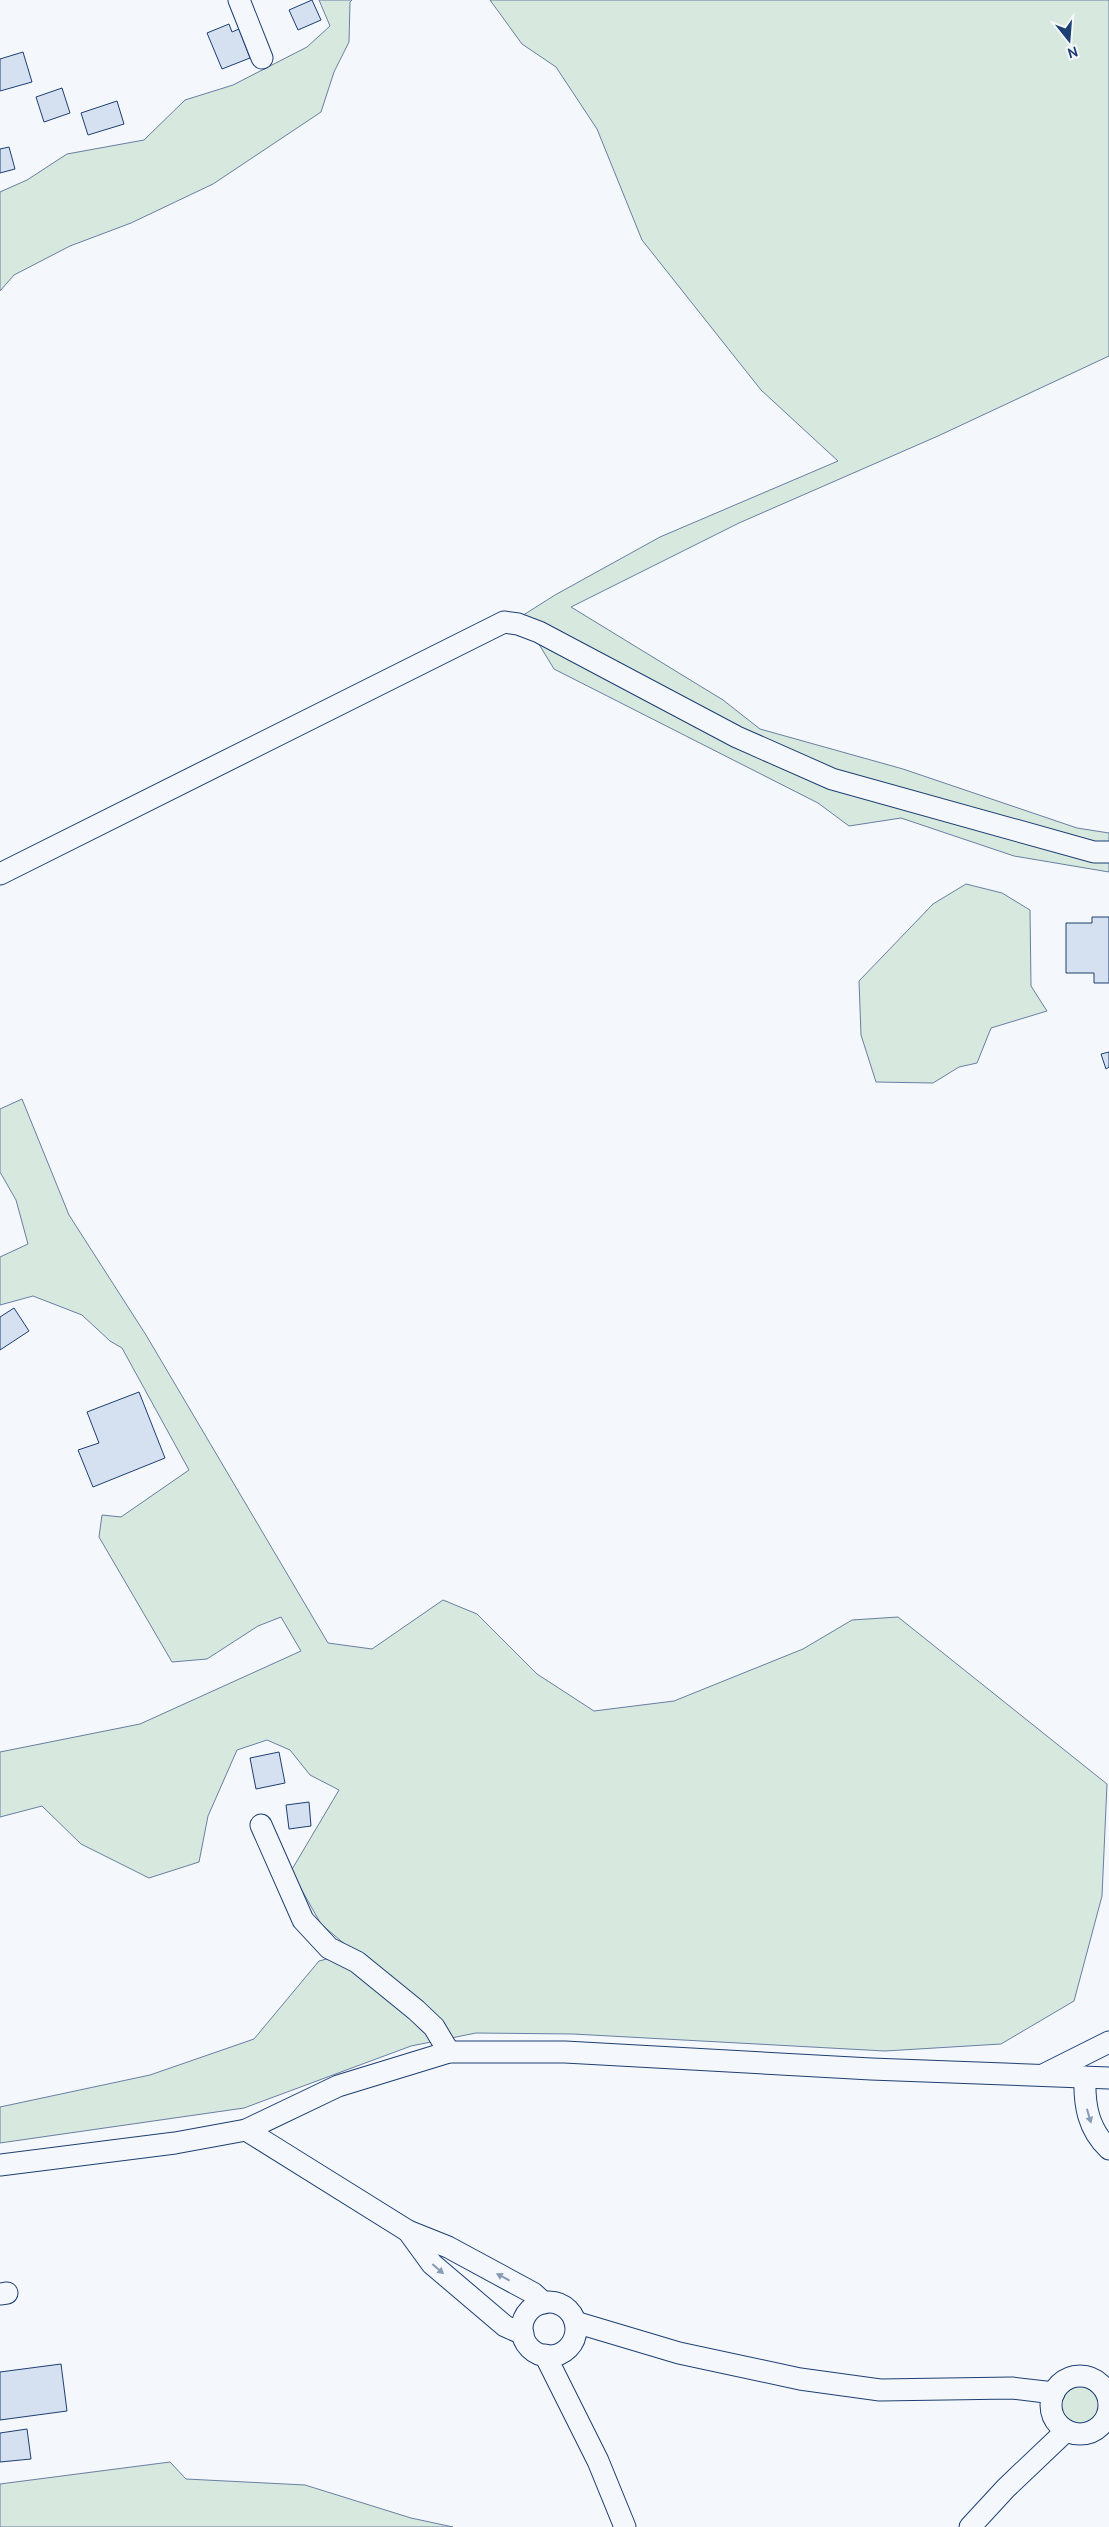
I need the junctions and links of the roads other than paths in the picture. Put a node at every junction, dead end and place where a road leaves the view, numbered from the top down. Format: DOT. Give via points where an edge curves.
graph roads {
  1 [pos="239,0"];
  2 [pos="262,58"];
  3 [pos="1109,852"];
  4 [pos="0,874"];
  5 [pos="261,1825"];
  6 [pos="1109,2042"];
  7 [pos="450,2052"];
  8 [pos="1045,2074"];
  9 [pos="1084,2077"];
  10 [pos="1109,2078"];
  11 [pos="246,2130"];
  12 [pos="1109,2150"];
  13 [pos="0,2165"];
  14 [pos="408,2231"];
  15 [pos="544,2303"];
  16 [pos="575,2322"];
  17 [pos="523,2334"];
  18 [pos="545,2355"];
  19 [pos="1100,2377"];
  20 [pos="1054,2393"];
  21 [pos="1108,2414"];
  22 [pos="1066,2431"];
  23 [pos="625,2527"];
  24 [pos="970,2527"];
  1 -- 2 [label="street"];
  3 -- 4 [label="street" via="1094,852 832,779 737,737 539,632 504,622"];
  5 -- 7 [label="street" via="303,1920 329,1948 357,1962 416,2010 434,2027"];
  6 -- 8 [label="street"];
  7 -- 8 [label="street" via="565,2052 871,2069"];
  7 -- 11 [label="street" via="338,2086"];
  8 -- 9 [label="street"];
  9 -- 10 [label="street"];
  9 -- 12 [label="street, one-way" via="1084,2099 1089,2120 1099,2140"];
  11 -- 13 [label="street" via="175,2143"];
  11 -- 14 [label="street"];
  15 -- 14 [label="street, one-way" via="533,2293 448,2247"];
  14 -- 17 [label="street, one-way" via="432,2264 505,2326"];
  15 -- 16 [label="street" via="564,2306"];
  15 -- 17 [label="street" via="527,2314"];
  16 -- 18 [label="street" via="574,2340 569,2347 554,2356"];
  16 -- 20 [label="street" via="679,2353 800,2379 880,2390 1012,2388"];
  17 -- 18 [label="street" via="528,2346"];
  18 -- 23 [label="street" via="598,2461"];
  19 -- 20 [label="street" via="1065,2380"];
  19 -- 21 [label="street"];
  20 -- 22 [label="street" via="1051,2402 1054,2419"];
  21 -- 22 [label="street" via="1102,2423 1086,2434"];
  22 -- 24 [label="street"];
}
